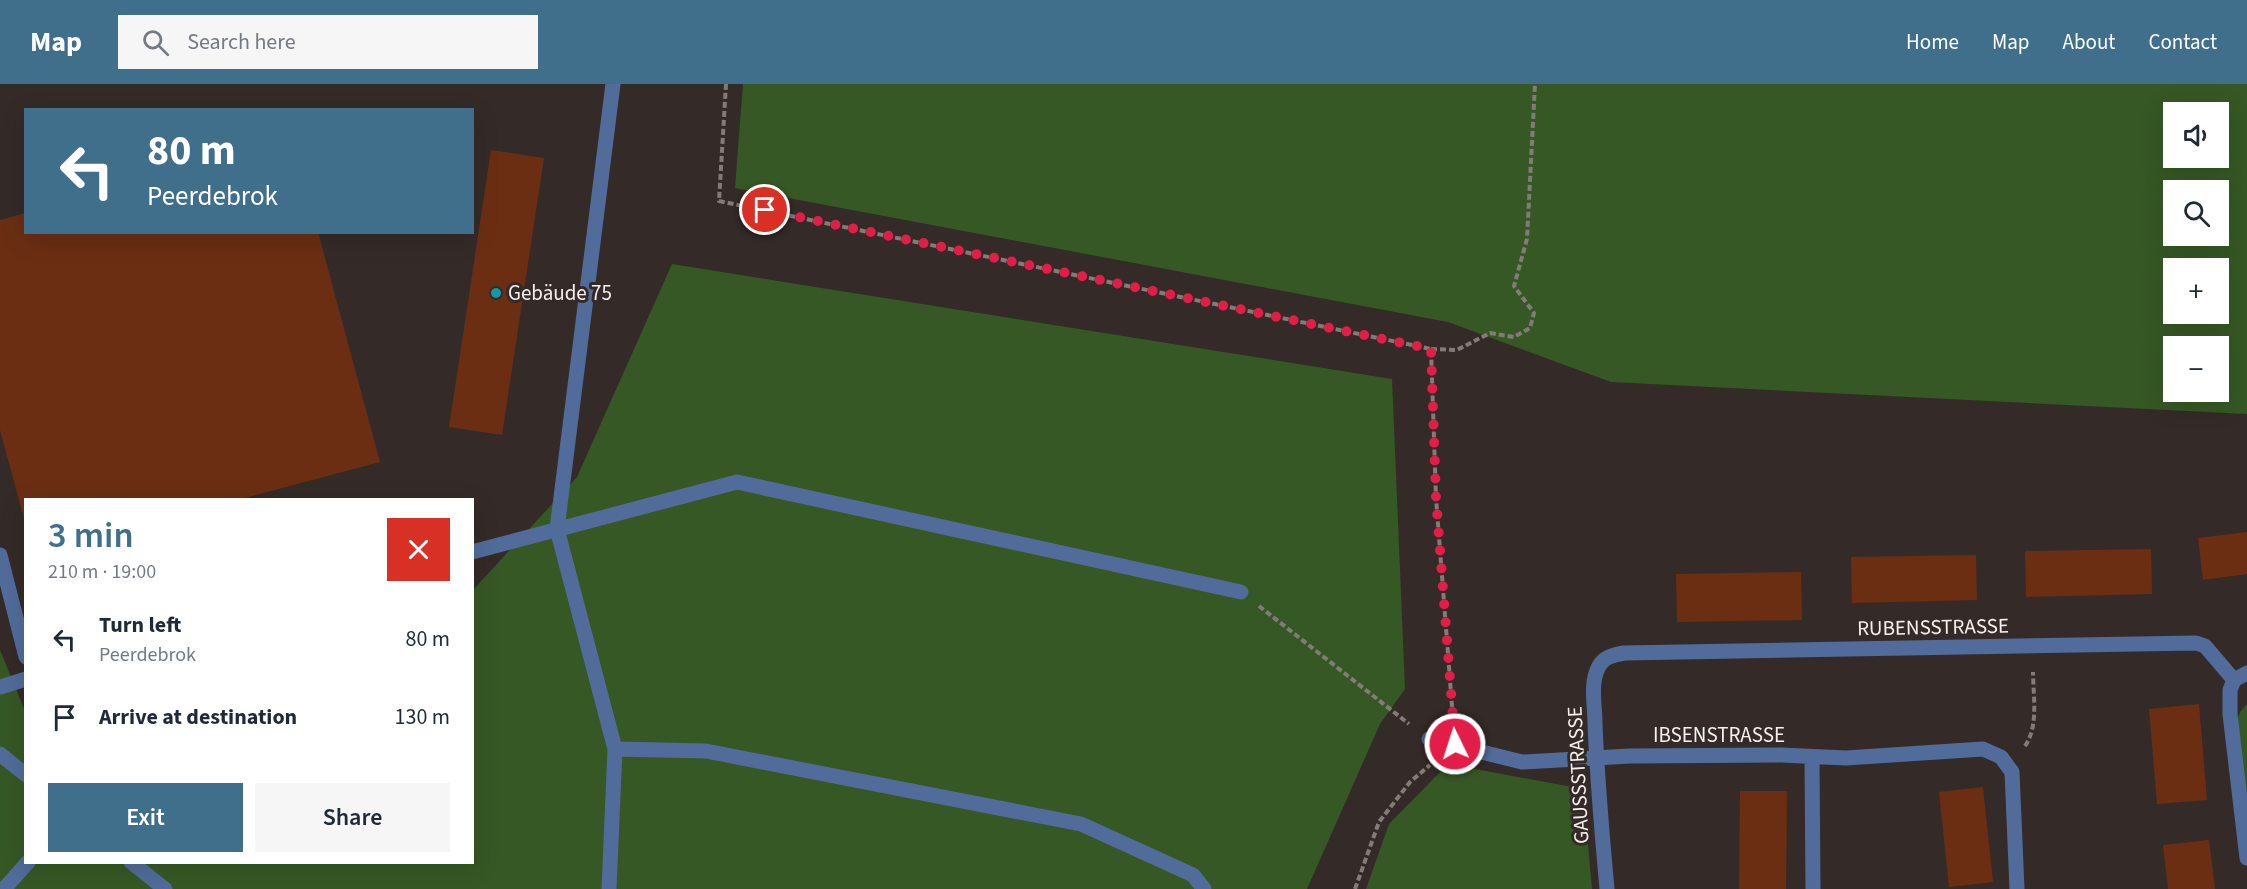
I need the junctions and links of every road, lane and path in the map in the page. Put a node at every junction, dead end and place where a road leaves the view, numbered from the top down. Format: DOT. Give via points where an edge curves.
graph roads {
  1 [pos="613,84"];
  2 [pos="726,84"];
  3 [pos="1535,84"];
  4 [pos="1431,349"];
  5 [pos="557,529"];
  6 [pos="474,551"];
  7 [pos="0,555"];
  8 [pos="1241,592"];
  9 [pos="2032,646"];
  10 [pos="24,649"];
  11 [pos="1603,660"];
  12 [pos="2240,677"];
  13 [pos="24,680"];
  14 [pos="0,687"];
  15 [pos="1429,739"];
  16 [pos="1455,744"];
  17 [pos="615,749"];
  18 [pos="0,754"];
  19 [pos="1596,758"];
  20 [pos="1812,758"];
  21 [pos="2008,764"];
  22 [pos="24,773"];
  23 [pos="2247,858"];
  24 [pos="26,864"];
  25 [pos="134,864"];
  26 [pos="4,889"];
  27 [pos="165,889"];
  28 [pos="609,889"];
  29 [pos="1204,889"];
  30 [pos="1355,889"];
  31 [pos="1607,889"];
  32 [pos="1813,889"];
  33 [pos="2017,889"];
  1 -- 5 [label="street"];
  2 -- 4 [label="path" via="719,201"];
  3 -- 4 [label="path" via="1527,239 1514,286 1534,313 1530,328 1514,337 1490,333 1457,350"];
  4 -- 16 [label="path" via="1436,498"];
  5 -- 6 [label="street"];
  5 -- 8 [label="street" via="736,482"];
  5 -- 17 [label="street"];
  7 -- 10 [label="street"];
  8 -- 15 [label="path"];
  9 -- 11 [label="street, RUBENSSTRASSE" via="1624,653"];
  9 -- 12 [label="street, RUBENSSTRASSE" via="2196,643 2205,646"];
  9 -- 21 [label="path" via="2032,733"];
  11 -- 19 [label="street, GAUSSSTRASSE" via="1594,687"];
  12 -- 23 [label="street" via="2230,690 2230,714"];
  13 -- 14 [label="street"];
  15 -- 16 [label="street, IBSENSTRASSE"];
  16 -- 19 [label="street, IBSENSTRASSE" via="1522,762"];
  16 -- 30 [label="path" via="1410,782 1379,822"];
  17 -- 28 [label="street"];
  17 -- 29 [label="street" via="706,751 1080,824 1194,875"];
  18 -- 22 [label="street"];
  19 -- 20 [label="street, IBSENSTRASSE"];
  19 -- 31 [label="street, GAUSSSTRASSE"];
  20 -- 21 [label="street, IBSENSTRASSE" via="1983,748"];
  20 -- 32 [label="street"];
  21 -- 33 [label="street" via="2013,781"];
  24 -- 26 [label="street"];
  25 -- 27 [label="street"];
}
